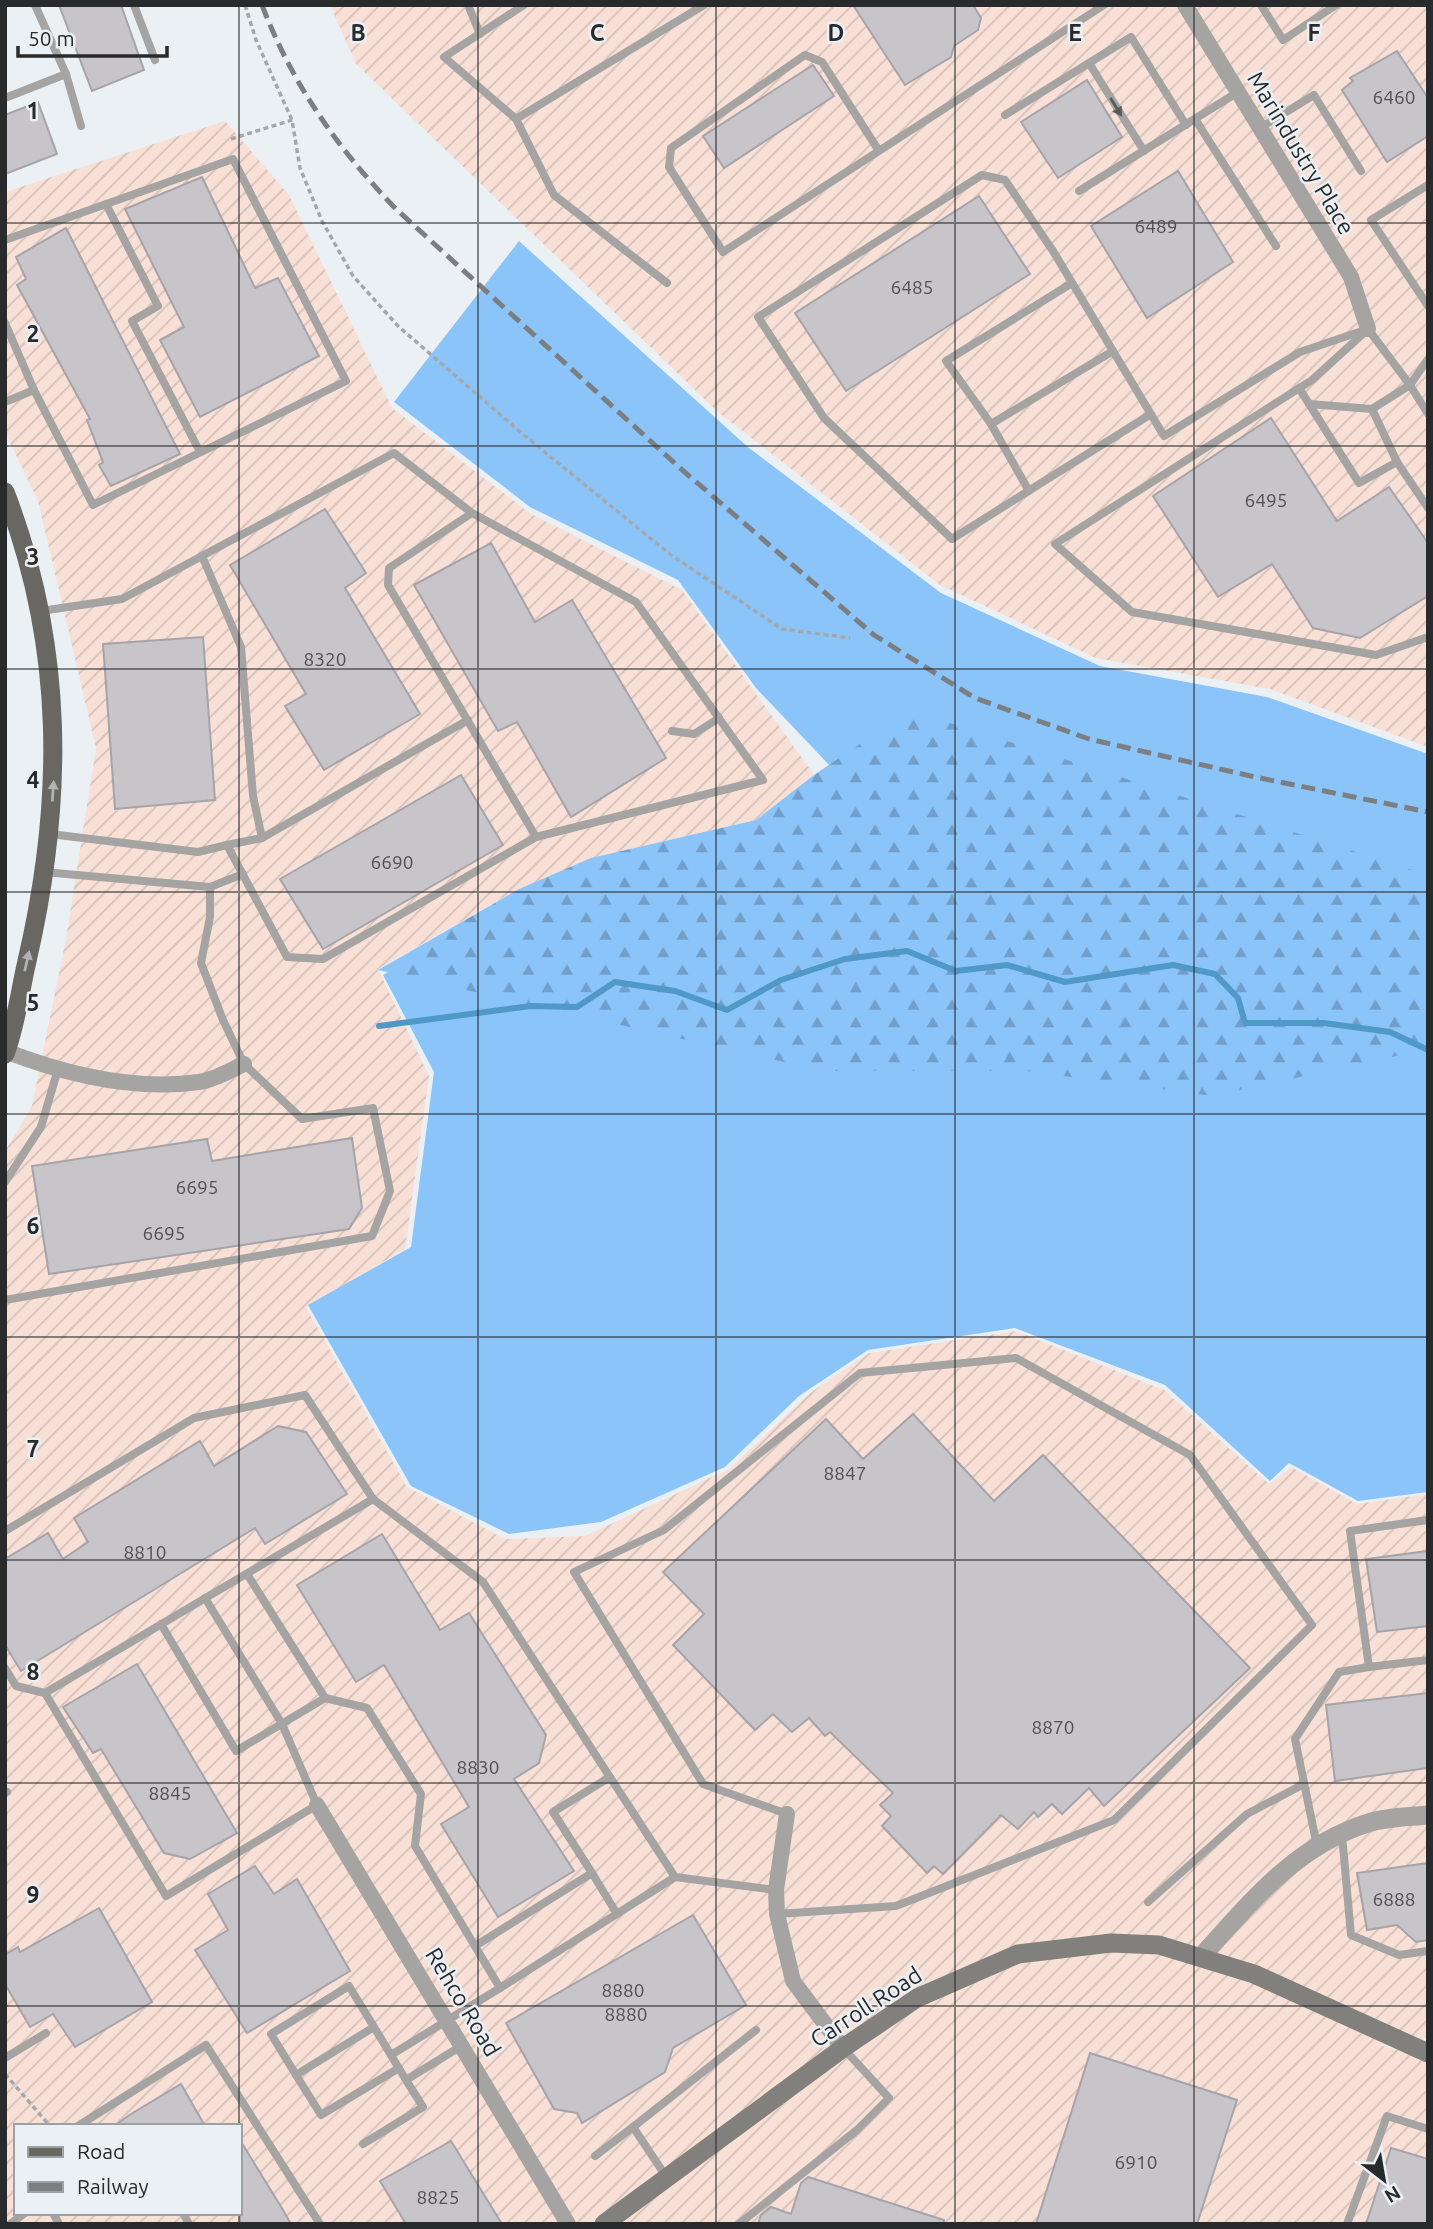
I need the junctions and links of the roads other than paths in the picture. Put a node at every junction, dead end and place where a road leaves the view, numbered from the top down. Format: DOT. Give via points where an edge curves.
graph roads {
  1 [pos="34,5"];
  2 [pos="134,5"];
  3 [pos="468,5"];
  4 [pos="524,5"];
  5 [pos="704,5"];
  6 [pos="1104,5"];
  7 [pos="1185,5"];
  8 [pos="1261,5"];
  9 [pos="1336,5"];
  10 [pos="480,34"];
  11 [pos="155,60"];
  12 [pos="1089,63"];
  13 [pos="66,74"];
  14 [pos="1238,92"];
  15 [pos="5,98"];
  16 [pos="1006,115"];
  17 [pos="516,119"];
  18 [pos="1195,119"];
  19 [pos="1186,125"];
  20 [pos="81,126"];
  21 [pos="1260,128"];
  22 [pos="879,151"];
  23 [pos="1144,151"];
  24 [pos="1361,171"];
  25 [pos="1428,185"];
  26 [pos="1079,191"];
  27 [pos="106,204"];
  28 [pos="5,240"];
  29 [pos="1276,246"];
  30 [pos="667,283"];
  31 [pos="1072,283"];
  32 [pos="1428,306"];
  33 [pos="5,323"];
  34 [pos="1368,329"];
  35 [pos="1113,351"];
  36 [pos="1428,359"];
  37 [pos="1410,385"];
  38 [pos="1299,388"];
  39 [pos="34,390"];
  40 [pos="5,402"];
  41 [pos="1309,404"];
  42 [pos="1373,409"];
  43 [pos="1151,414"];
  44 [pos="1428,414"];
  45 [pos="991,424"];
  46 [pos="200,452"];
  47 [pos="1397,462"];
  48 [pos="1029,491"];
  49 [pos="5,492"];
  50 [pos="1428,508"];
  51 [pos="472,513"];
  52 [pos="202,556"];
  53 [pos="41,611"];
  54 [pos="1428,636"];
  55 [pos="719,718"];
  56 [pos="468,720"];
  57 [pos="672,731"];
  58 [pos="48,834"];
  59 [pos="536,837"];
  60 [pos="262,838"];
  61 [pos="227,845"];
  62 [pos="44,872"];
  63 [pos="243,874"];
  64 [pos="210,887"];
  65 [pos="6,1052"];
  66 [pos="244,1064"];
  67 [pos="58,1069"];
  68 [pos="5,1182"];
  69 [pos="5,1300"];
  70 [pos="373,1499"];
  71 [pos="1428,1520"];
  72 [pos="5,1531"];
  73 [pos="247,1574"];
  74 [pos="205,1598"];
  75 [pos="162,1624"];
  76 [pos="1428,1660"];
  77 [pos="1369,1667"];
  78 [pos="5,1668"];
  79 [pos="45,1693"];
  80 [pos="325,1698"];
  81 [pos="282,1724"];
  82 [pos="610,1777"];
  83 [pos="1304,1784"];
  84 [pos="317,1805"];
  85 [pos="787,1814"];
  86 [pos="1428,1815"];
  87 [pos="1342,1835"];
  88 [pos="1317,1846"];
  89 [pos="592,1873"];
  90 [pos="675,1877"];
  91 [pos="776,1890"];
  92 [pos="1148,1902"];
  93 [pos="617,1914"];
  94 [pos="778,1914"];
  95 [pos="475,1946"];
  96 [pos="1428,1951"];
  97 [pos="1202,1957"];
  98 [pos="500,1988"];
  99 [pos="449,2020"];
  100 [pos="374,2028"];
  101 [pos="756,2029"];
  102 [pos="46,2033"];
  103 [pos="463,2045"];
  104 [pos="843,2048"];
  105 [pos="1428,2053"];
  106 [pos="391,2055"];
  107 [pos="5,2057"];
  108 [pos="399,2068"];
  109 [pos="296,2075"];
  110 [pos="406,2080"];
  111 [pos="81,2124"];
  112 [pos="633,2127"];
  113 [pos="1428,2129"];
  114 [pos="363,2144"];
  115 [pos="595,2155"];
  116 [pos="667,2178"];
  117 [pos="320,2224"];
  118 [pos="568,2224"];
  119 [pos="604,2224"];
  120 [pos="738,2224"];
  121 [pos="1347,2224"];
  1 -- 13 [label="lane"];
  2 -- 11 [label="lane"];
  3 -- 10 [label="lane"];
  4 -- 10 [label="lane"];
  5 -- 17 [label="lane"];
  6 -- 22 [label="lane"];
  7 -- 14 [label="street, Marindustry Place"];
  8 -- 9 [label="lane" via="1283,40"];
  10 -- 17 [label="lane" via="444,57"];
  12 -- 16 [label="lane"];
  12 -- 19 [label="lane" via="1131,37"];
  12 -- 23 [label="lane, one-way"];
  13 -- 15 [label="lane"];
  13 -- 20 [label="lane"];
  14 -- 18 [label="lane"];
  14 -- 21 [label="street, Marindustry Place"];
  17 -- 30 [label="lane" via="554,195"];
  18 -- 19 [label="lane"];
  18 -- 29 [label="lane"];
  19 -- 23 [label="lane"];
  21 -- 24 [label="lane" via="1314,95"];
  21 -- 34 [label="street, Marindustry Place" via="1351,277"];
  22 -- 22 [label="lane" via="723,252 669,167 671,148 806,55 822,62"];
  23 -- 26 [label="lane"];
  25 -- 32 [label="lane" via="1371,220"];
  27 -- 28 [label="lane"];
  27 -- 46 [label="lane" via="158,306 132,321"];
  27 -- 46 [label="lane" via="233,159 346,381"];
  31 -- 35 [label="lane"];
  31 -- 45 [label="lane" via="946,360"];
  31 -- 48 [label="lane" via="1005,180 982,174 758,317 824,418 952,539"];
  33 -- 39 [label="lane"];
  34 -- 37 [label="lane"];
  34 -- 38 [label="lane"];
  34 -- 43 [label="lane" via="1300,352 1164,436"];
  35 -- 43 [label="lane"];
  35 -- 45 [label="lane"];
  36 -- 37 [label="lane"];
  37 -- 42 [label="lane"];
  37 -- 44 [label="lane"];
  38 -- 41 [label="lane"];
  38 -- 54 [label="lane" via="1055,544 1132,612 1376,655"];
  39 -- 40 [label="lane"];
  39 -- 46 [label="lane" via="93,505"];
  41 -- 42 [label="lane"];
  41 -- 47 [label="lane" via="1359,483"];
  42 -- 47 [label="lane"];
  43 -- 48 [label="lane"];
  45 -- 48 [label="lane"];
  47 -- 50 [label="lane"];
  49 -- 53 [label="main road" via="26,544"];
  51 -- 52 [label="lane" via="394,453"];
  51 -- 55 [label="lane" via="636,602"];
  51 -- 56 [label="lane" via="389,568 388,585"];
  52 -- 53 [label="lane" via="122,599"];
  52 -- 60 [label="lane" via="241,647 253,796"];
  58 -- 53 [label="main road, one-way" via="54,788 53,705"];
  55 -- 57 [label="lane" via="694,734"];
  55 -- 59 [label="lane" via="763,780"];
  56 -- 59 [label="lane"];
  56 -- 60 [label="lane"];
  58 -- 61 [label="lane" via="198,852"];
  58 -- 62 [label="main road"];
  59 -- 63 [label="lane" via="323,959 287,957"];
  60 -- 61 [label="lane"];
  61 -- 63 [label="lane"];
  62 -- 64 [label="lane"];
  65 -- 62 [label="main road, one-way"];
  63 -- 64 [label="lane"];
  64 -- 66 [label="lane" via="210,917 201,963"];
  65 -- 67 [label="street"];
  66 -- 67 [label="street" via="202,1082 122,1084"];
  66 -- 69 [label="lane" via="302,1119 373,1108 390,1191 372,1236"];
  67 -- 68 [label="lane" via="41,1127"];
  70 -- 72 [label="lane" via="305,1395 194,1418"];
  70 -- 73 [label="lane"];
  70 -- 82 [label="lane" via="483,1582"];
  71 -- 77 [label="lane" via="1350,1531"];
  73 -- 74 [label="lane"];
  73 -- 80 [label="lane"];
  74 -- 75 [label="lane"];
  74 -- 81 [label="lane"];
  75 -- 79 [label="lane"];
  75 -- 81 [label="lane" via="236,1751"];
  76 -- 77 [label="lane"];
  77 -- 83 [label="lane" via="1339,1672 1295,1739"];
  78 -- 79 [label="lane" via="16,1686"];
  79 -- 84 [label="lane" via="166,1896"];
  80 -- 81 [label="lane"];
  80 -- 95 [label="lane" via="368,1708 421,1794 415,1846"];
  81 -- 84 [label="lane"];
  82 -- 89 [label="lane" via="554,1812"];
  82 -- 90 [label="lane"];
  83 -- 88 [label="lane"];
  83 -- 92 [label="lane" via="1247,1814"];
  84 -- 99 [label="street, Rehco Road"];
  85 -- 91 [label="street"];
  85 -- 94 [label="lane" via="703,1784 574,1572 664,1530 860,1373 1016,1358 1040,1371 1190,1455 1312,1625 1114,1819 896,1906"];
  86 -- 87 [label="street" via="1369,1822"];
  87 -- 88 [label="street"];
  87 -- 96 [label="lane" via="1351,1935 1399,1955"];
  88 -- 97 [label="street" via="1280,1871"];
  89 -- 93 [label="lane"];
  89 -- 95 [label="lane"];
  90 -- 91 [label="lane"];
  90 -- 93 [label="lane"];
  91 -- 94 [label="street"];
  93 -- 98 [label="lane"];
  94 -- 104 [label="street" via="793,1981"];
  95 -- 98 [label="lane"];
  97 -- 104 [label="main road, Carroll Road" via="1159,1945 1111,1943 1018,1954 917,1998"];
  97 -- 105 [label="main road, Carroll Road" via="1254,1974"];
  98 -- 99 [label="lane"];
  99 -- 103 [label="street, Rehco Road"];
  99 -- 106 [label="lane"];
  100 -- 106 [label="lane"];
  100 -- 109 [label="lane"];
  100 -- 109 [label="lane" via="349,1986 271,2034"];
  101 -- 112 [label="lane"];
  102 -- 107 [label="lane"];
  103 -- 110 [label="lane"];
  103 -- 118 [label="street, Rehco Road"];
  104 -- 116 [label="main road, Carroll Road"];
  104 -- 120 [label="lane" via="889,2098 857,2130"];
  106 -- 108 [label="lane"];
  108 -- 109 [label="lane" via="321,2115"];
  108 -- 110 [label="lane"];
  110 -- 114 [label="lane" via="423,2107"];
  111 -- 117 [label="lane" via="206,2045"];
  112 -- 115 [label="lane"];
  112 -- 116 [label="lane"];
  113 -- 121 [label="lane" via="1387,2116"];
  116 -- 119 [label="main road, Carroll Road"];
}
